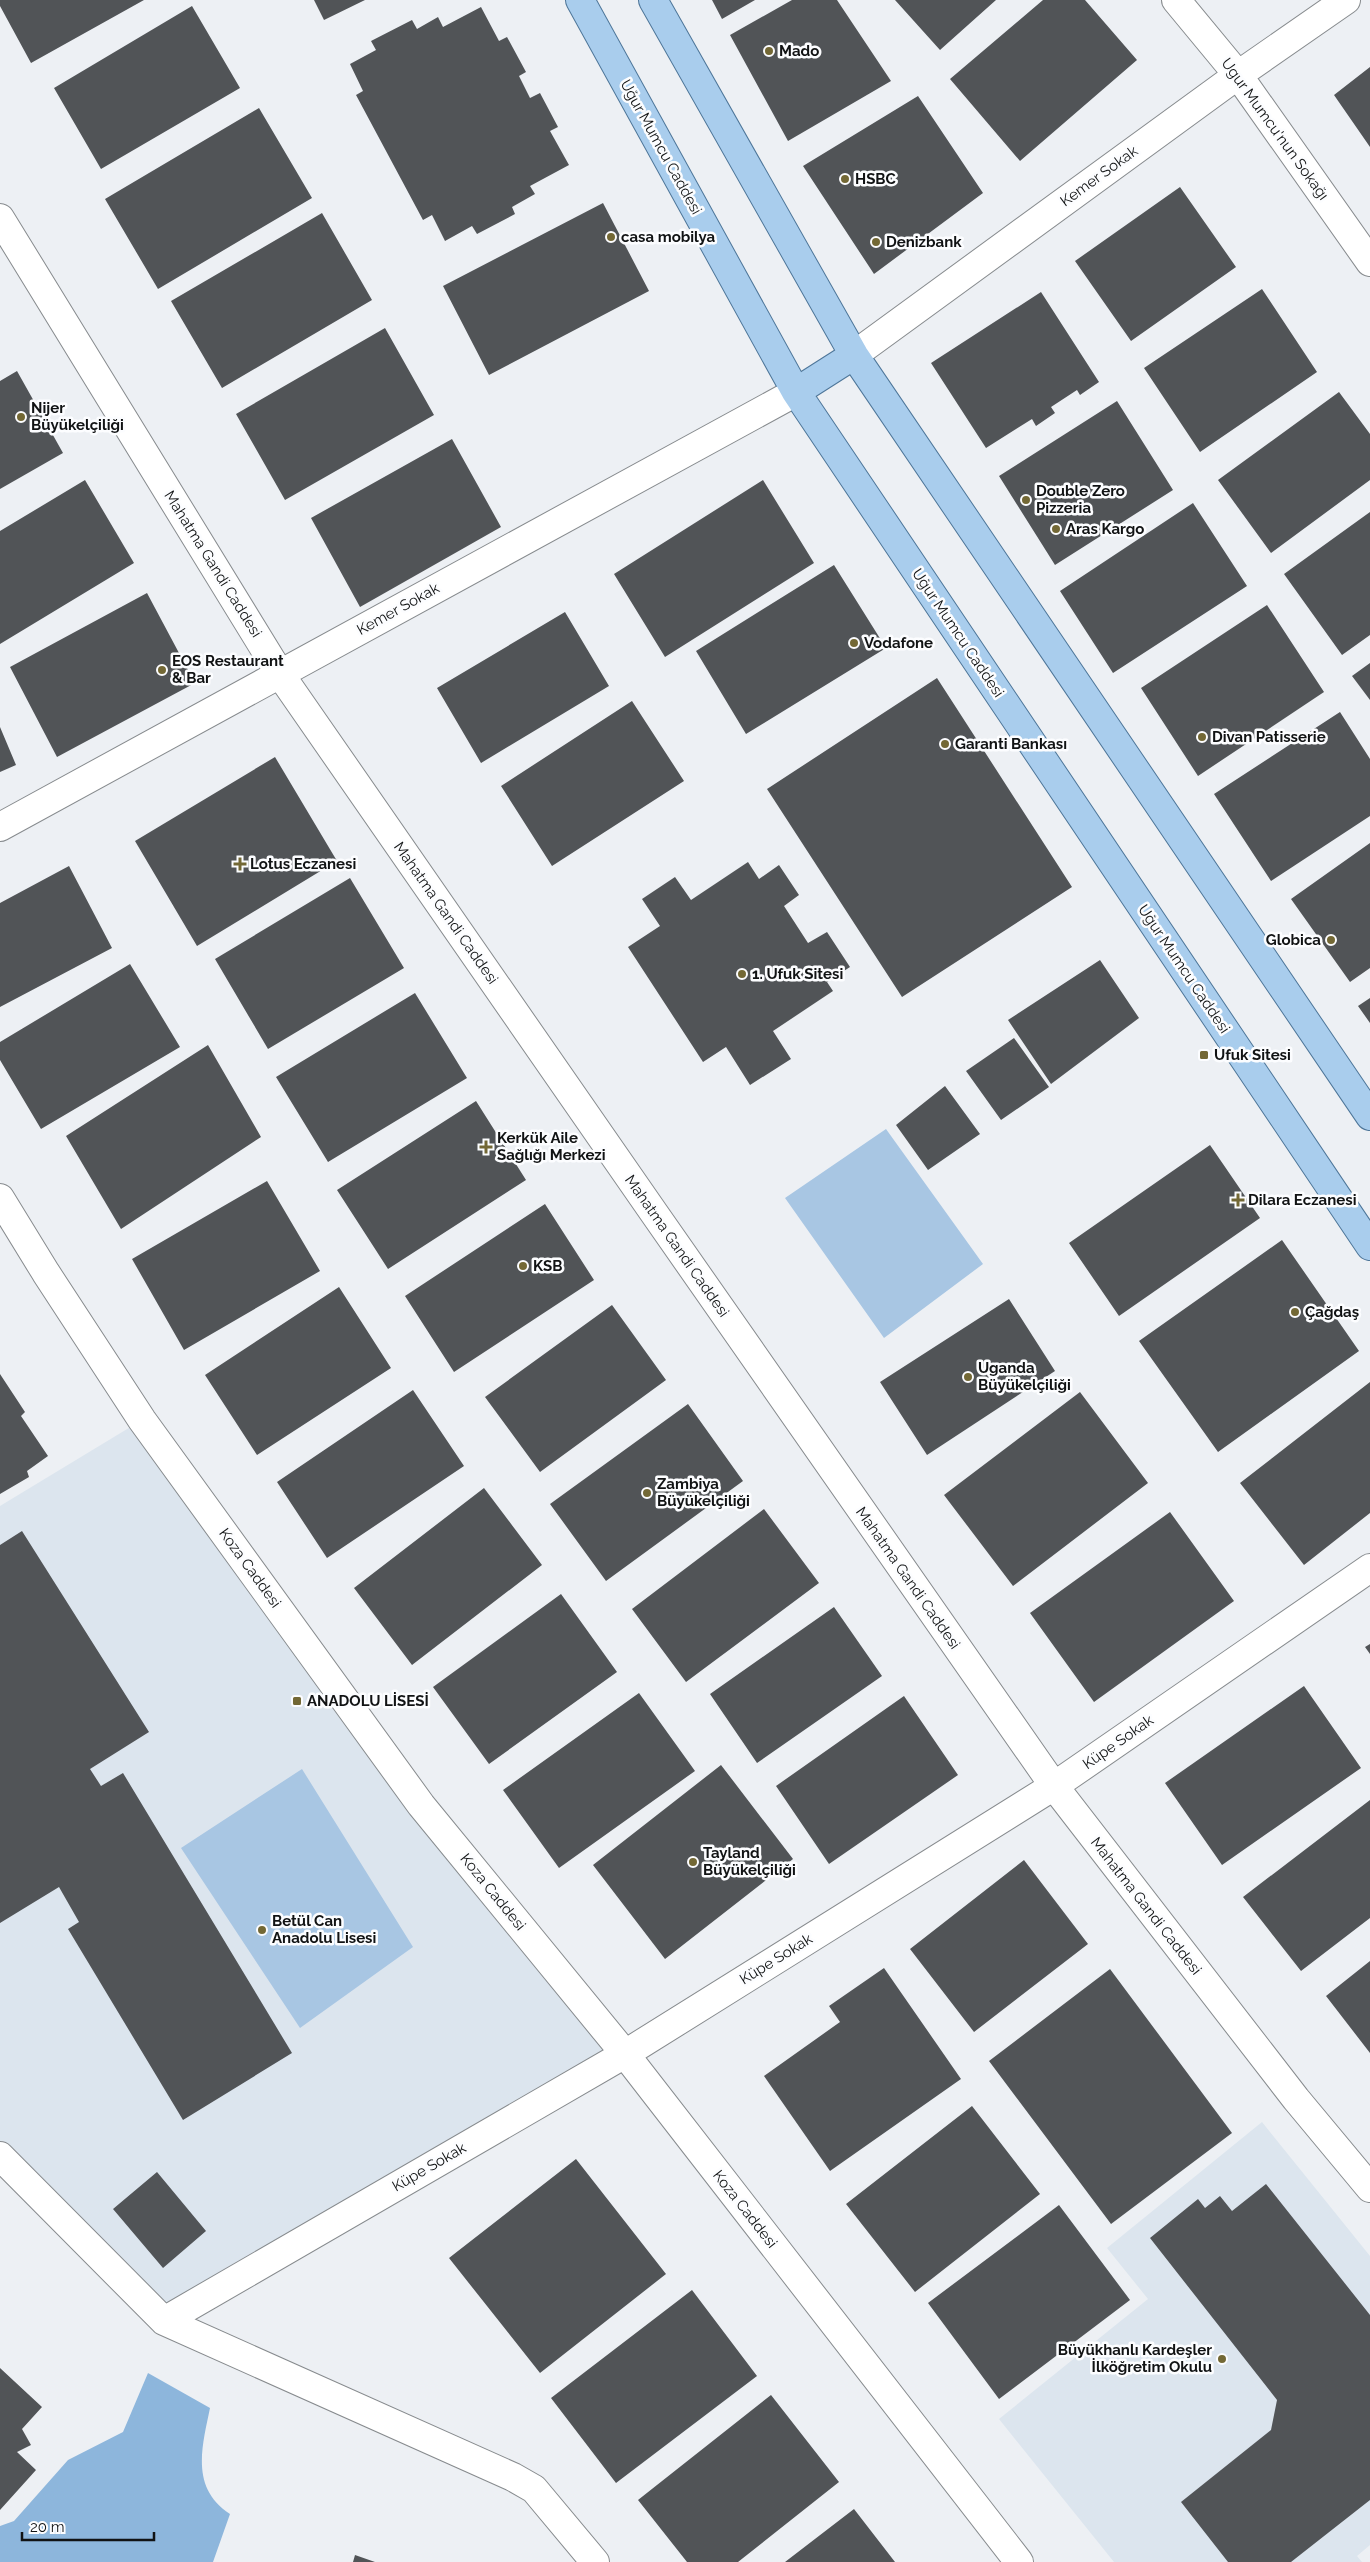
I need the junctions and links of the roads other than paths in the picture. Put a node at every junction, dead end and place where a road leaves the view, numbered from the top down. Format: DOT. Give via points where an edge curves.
graph roads {
  1 [pos="580,0"];
  2 [pos="653,0"];
  3 [pos="1176,0"];
  4 [pos="1346,0"];
  5 [pos="1238,75"];
  6 [pos="0,218"];
  7 [pos="1370,262"];
  8 [pos="854,355"];
  9 [pos="796,392"];
  10 [pos="280,674"];
  11 [pos="0,827"];
  12 [pos="1370,1116"];
  13 [pos="0,1198"];
  14 [pos="1370,1246"];
  15 [pos="1370,1568"];
  16 [pos="1054,1786"];
  17 [pos="625,2054"];
  18 [pos="0,2156"];
  19 [pos="1370,2188"];
  20 [pos="164,2321"];
  21 [pos="595,2562"];
  22 [pos="1019,2562"];
  1 -- 9 [label="main road, Uğur Mumcu Caddesi"];
  2 -- 8 [label="main road"];
  3 -- 5 [label="street, Ugur Mumcu'nun Sokağı"];
  4 -- 5 [label="street, Kemer Sokak"];
  5 -- 7 [label="street, Ugur Mumcu'nun Sokağı"];
  5 -- 8 [label="street, Kemer Sokak"];
  6 -- 10 [label="street, Mahatma Gandi Caddesi"];
  8 -- 9 [label="main road"];
  8 -- 12 [label="main road"];
  9 -- 10 [label="street, Kemer Sokak"];
  9 -- 14 [label="main road, Uğur Mumcu Caddesi"];
  10 -- 11 [label="street, Kemer Sokak"];
  10 -- 16 [label="street, Mahatma Gandi Caddesi"];
  13 -- 17 [label="street, Koza Caddesi" via="142,1420 421,1805"];
  15 -- 16 [label="street, Küpe Sokak"];
  16 -- 17 [label="street, Küpe Sokak"];
  16 -- 19 [label="street, Mahatma Gandi Caddesi" via="1296,2099"];
  17 -- 20 [label="street, Küpe Sokak"];
  17 -- 22 [label="street, Koza Caddesi"];
  18 -- 20 [label="street"];
  20 -- 21 [label="street" via="527,2485 549,2505"];
}
